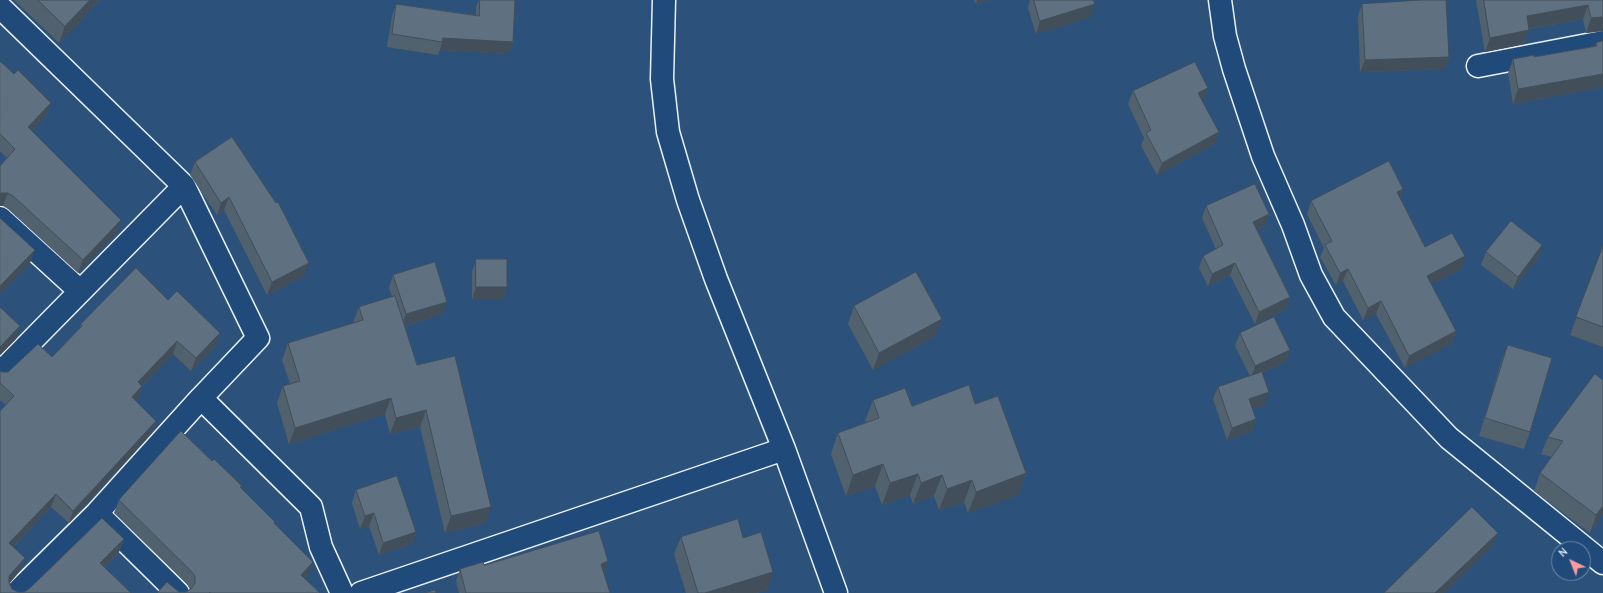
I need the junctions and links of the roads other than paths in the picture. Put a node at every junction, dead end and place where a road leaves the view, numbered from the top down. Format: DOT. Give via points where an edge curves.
graph roads {
  1 [pos="664,0"];
  2 [pos="1220,0"];
  3 [pos="0,7"];
  4 [pos="1603,42"];
  5 [pos="1478,66"];
  6 [pos="184,186"];
  7 [pos="0,218"];
  8 [pos="80,291"];
  9 [pos="0,373"];
  10 [pos="200,398"];
  11 [pos="784,449"];
  12 [pos="97,513"];
  13 [pos="1603,563"];
  14 [pos="16,593"];
  15 [pos="178,593"];
  16 [pos="342,593"];
  17 [pos="361,593"];
  18 [pos="836,593"];
  1 -- 11 [label="street" via="662,79 668,132 688,200 716,279"];
  2 -- 13 [label="street" via="1230,56 1263,156 1293,225 1311,275 1334,317 1449,438"];
  3 -- 6 [label="street"];
  4 -- 5 [label="street"];
  6 -- 8 [label="street"];
  6 -- 10 [label="street" via="258,338"];
  7 -- 8 [label="street"];
  8 -- 9 [label="street"];
  10 -- 12 [label="street"];
  10 -- 16 [label="street" via="311,507 321,547"];
  11 -- 17 [label="street"];
  11 -- 18 [label="street"];
  12 -- 14 [label="street"];
  12 -- 15 [label="street"];
}
